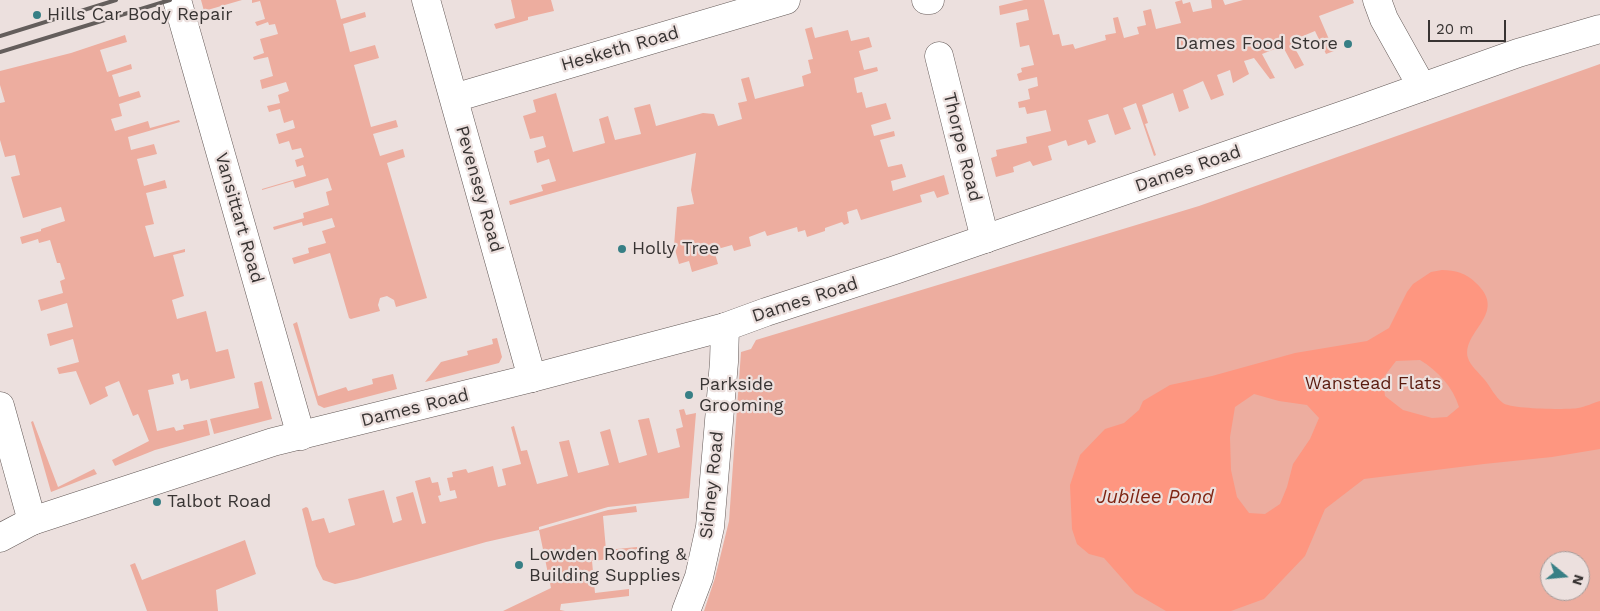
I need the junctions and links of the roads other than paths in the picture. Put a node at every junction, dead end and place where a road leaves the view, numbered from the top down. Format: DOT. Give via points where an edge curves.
graph roads {
  1 [pos="177,0"];
  2 [pos="426,0"];
  3 [pos="786,0"];
  4 [pos="1377,0"];
  5 [pos="1600,29"];
  6 [pos="940,56"];
  7 [pos="1422,87"];
  8 [pos="454,98"];
  9 [pos="985,239"];
  10 [pos="725,327"];
  11 [pos="532,378"];
  12 [pos="0,406"];
  13 [pos="301,436"];
  14 [pos="32,521"];
  15 [pos="0,538"];
  16 [pos="686,611"];
  1 -- 13 [label="street, Vansittart Road"];
  2 -- 8 [label="street, Pevensey Road"];
  3 -- 8 [label="street, Hesketh Road"];
  4 -- 7 [label="street" via="1384,19"];
  5 -- 7 [label="street, Dames Road" via="1518,53"];
  6 -- 9 [label="street, Thorpe Road"];
  7 -- 9 [label="street, Dames Road"];
  8 -- 11 [label="street, Pevensey Road"];
  9 -- 10 [label="street, Dames Road"];
  10 -- 11 [label="street, Dames Road"];
  10 -- 16 [label="street, Sidney Road" via="710,527 699,577"];
  11 -- 13 [label="street, Dames Road"];
  12 -- 14 [label="street"];
  13 -- 14 [label="street, Dames Road" via="273,442"];
  14 -- 15 [label="street, Dames Road"];
}
